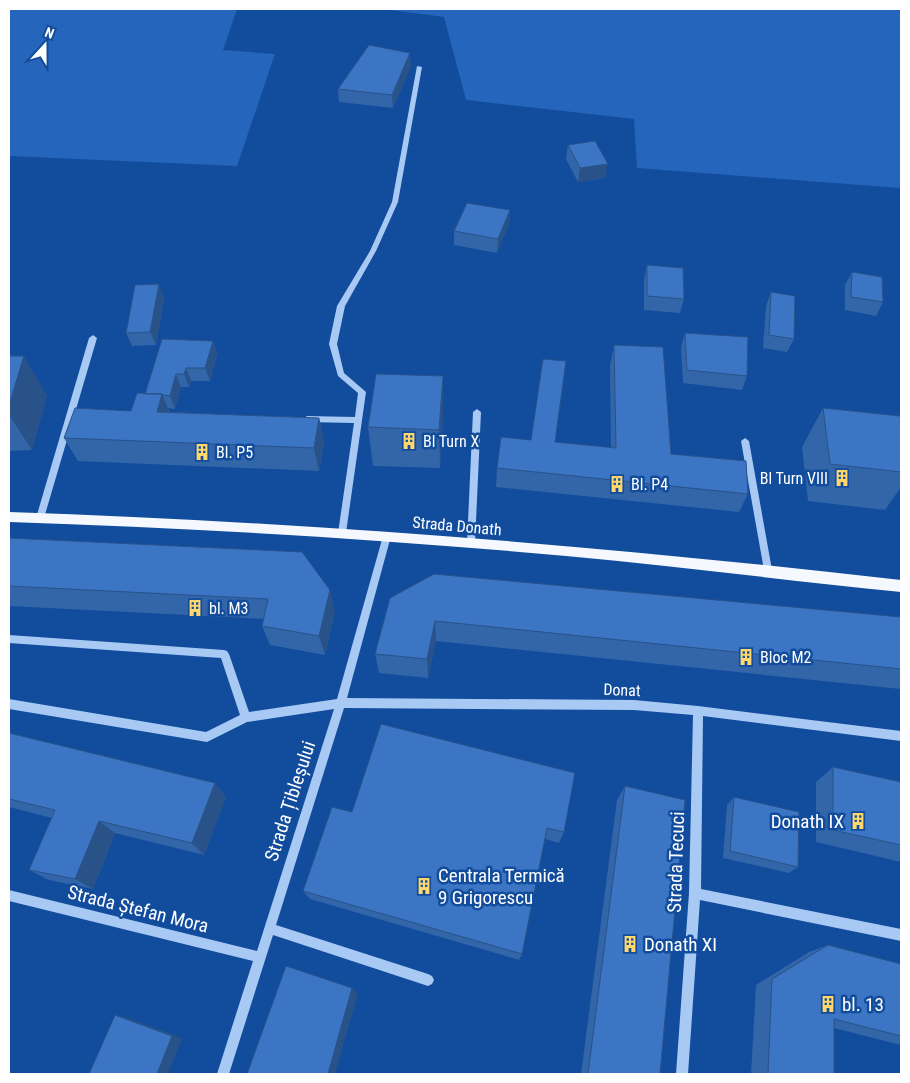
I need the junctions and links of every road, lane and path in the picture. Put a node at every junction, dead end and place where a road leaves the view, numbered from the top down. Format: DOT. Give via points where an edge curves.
graph roads {
  1 [pos="419,67"];
  2 [pos="93,338"];
  3 [pos="72,410"];
  4 [pos="82,410"];
  5 [pos="477,412"];
  6 [pos="299,418"];
  7 [pos="358,420"];
  8 [pos="745,441"];
  9 [pos="9,517"];
  10 [pos="40,518"];
  11 [pos="342,533"];
  12 [pos="387,536"];
  13 [pos="471,543"];
  14 [pos="768,570"];
  15 [pos="901,586"];
  16 [pos="9,639"];
  17 [pos="341,703"];
  18 [pos="9,704"];
  19 [pos="698,710"];
  20 [pos="246,717"];
  21 [pos="901,736"];
  22 [pos="695,893"];
  23 [pos="9,895"];
  24 [pos="269,928"];
  25 [pos="901,935"];
  26 [pos="259,957"];
  27 [pos="428,980"];
  28 [pos="223,1074"];
  29 [pos="682,1074"];
  1 -- 7 [label="street" via="395,202 373,251 341,306 333,344 341,374 362,392"];
  2 -- 3 [label="street"];
  3 -- 4 [label="street"];
  3 -- 10 [label="street"];
  5 -- 13 [label="street"];
  6 -- 7 [label="street"];
  7 -- 11 [label="street"];
  8 -- 14 [label="street"];
  9 -- 10 [label="main road, Strada Donath"];
  10 -- 11 [label="main road, Strada Donath"];
  11 -- 12 [label="main road, Strada Donath"];
  12 -- 13 [label="main road, Strada Donath"];
  12 -- 17 [label="street, Strada Țibleșului"];
  13 -- 14 [label="main road, Strada Donath"];
  14 -- 15 [label="main road, Strada Donath"];
  16 -- 20 [label="street" via="224,654"];
  17 -- 19 [label="street, Donat" via="634,705"];
  17 -- 20 [label="street, Donat"];
  17 -- 24 [label="street, Strada Țibleșului"];
  18 -- 20 [label="street, Donat" via="207,738"];
  19 -- 21 [label="street, Donat"];
  19 -- 22 [label="street, Strada Tecuci"];
  22 -- 25 [label="street"];
  22 -- 29 [label="street, Strada Tecuci"];
  23 -- 26 [label="street, Strada Ștefan Mora"];
  24 -- 26 [label="street, Strada Țibleșului"];
  24 -- 27 [label="street"];
  26 -- 28 [label="street, Strada Țibleșului"];
}
